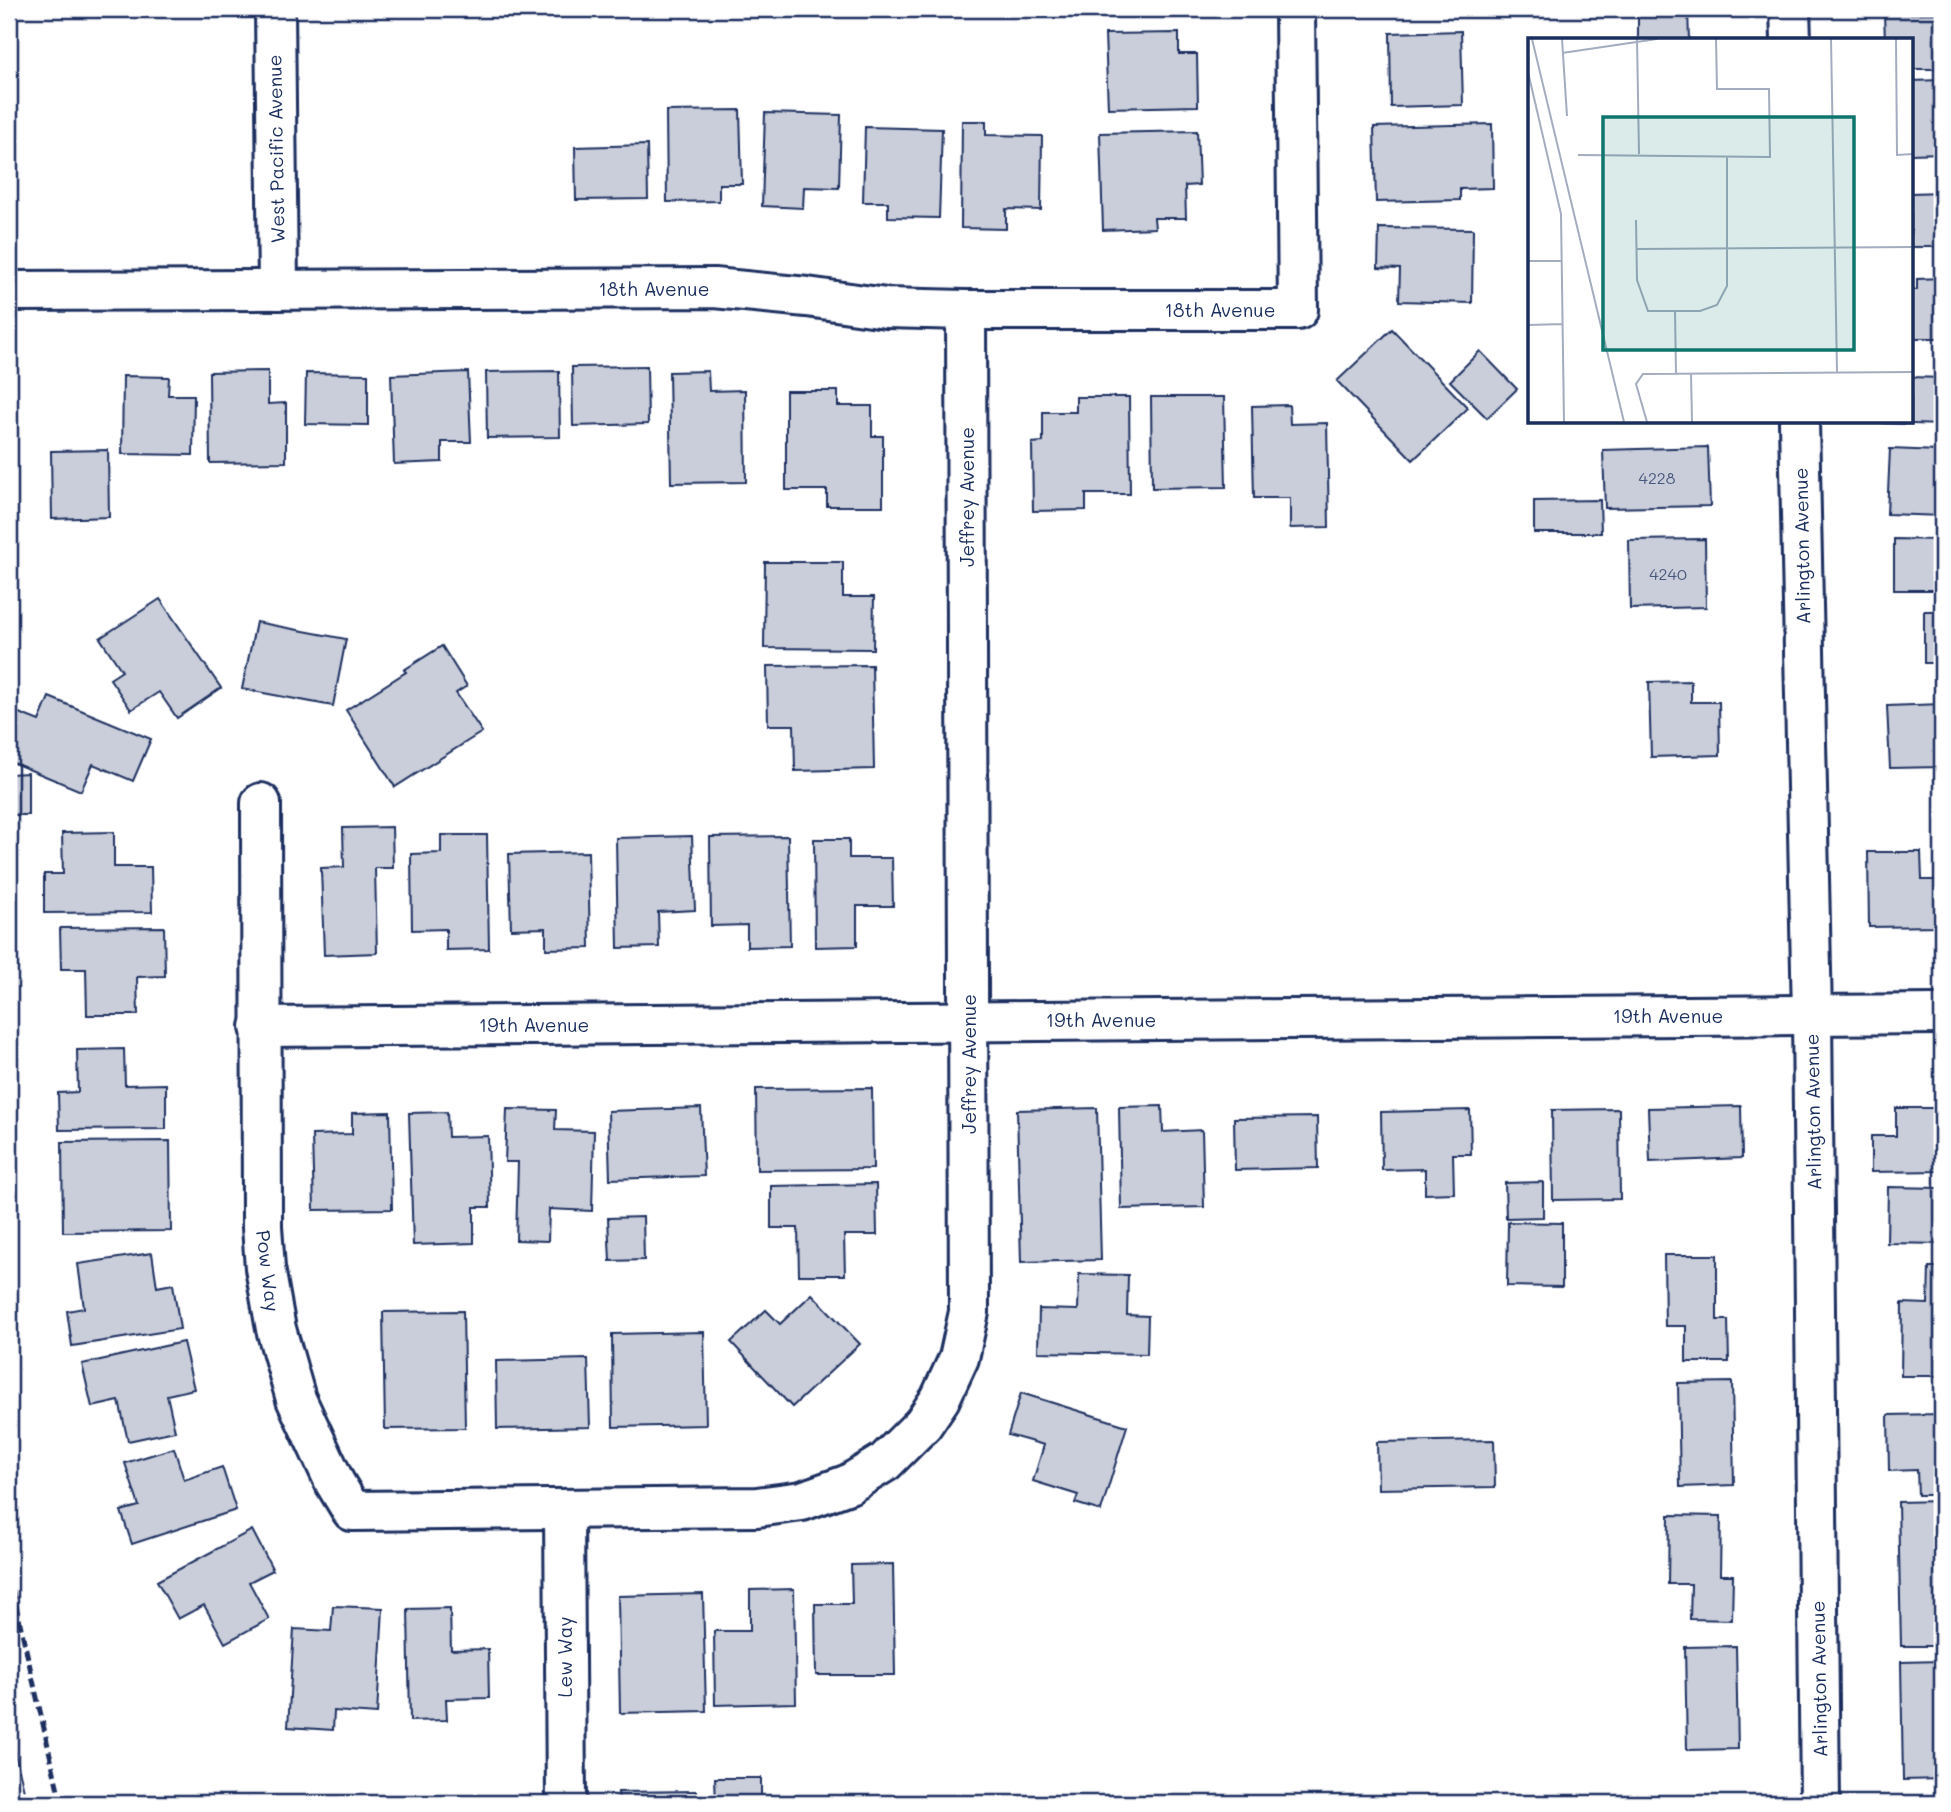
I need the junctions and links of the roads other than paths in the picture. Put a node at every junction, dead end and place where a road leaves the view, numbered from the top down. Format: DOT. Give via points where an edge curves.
graph roads {
  1 [pos="275,9"];
  2 [pos="1295,9"];
  3 [pos="1790,9"];
  4 [pos="1791,38"];
  5 [pos="278,290"];
  6 [pos="9,291"];
  7 [pos="966,310"];
  8 [pos="1799,424"];
  9 [pos="261,803"];
  10 [pos="1942,1014"];
  11 [pos="1812,1015"];
  12 [pos="969,1021"];
  13 [pos="260,1027"];
  14 [pos="564,1510"];
  15 [pos="566,1803"];
  16 [pos="1820,1803"];
  1 -- 5 [label="street, West Pacific Avenue"];
  2 -- 7 [label="street, 18th Avenue" via="1298,310"];
  3 -- 4 [label="street"];
  5 -- 6 [label="street, 18th Avenue"];
  5 -- 7 [label="street, 18th Avenue" via="714,288 886,308"];
  7 -- 12 [label="street, Jeffrey Avenue"];
  8 -- 11 [label="street, Arlington Avenue"];
  9 -- 13 [label="street, Pow Way"];
  10 -- 11 [label="street, 19th Avenue"];
  11 -- 12 [label="street, 19th Avenue"];
  11 -- 16 [label="street, Arlington Avenue"];
  12 -- 13 [label="street, 19th Avenue"];
  12 -- 14 [label="street, Jeffrey Avenue" via="969,1312 959,1358 923,1424 885,1462 849,1484 802,1501 757,1507"];
  13 -- 14 [label="street, Pow Way" via="262,1227 276,1329 296,1399 352,1511"];
  14 -- 15 [label="street, Lew Way"];
}
